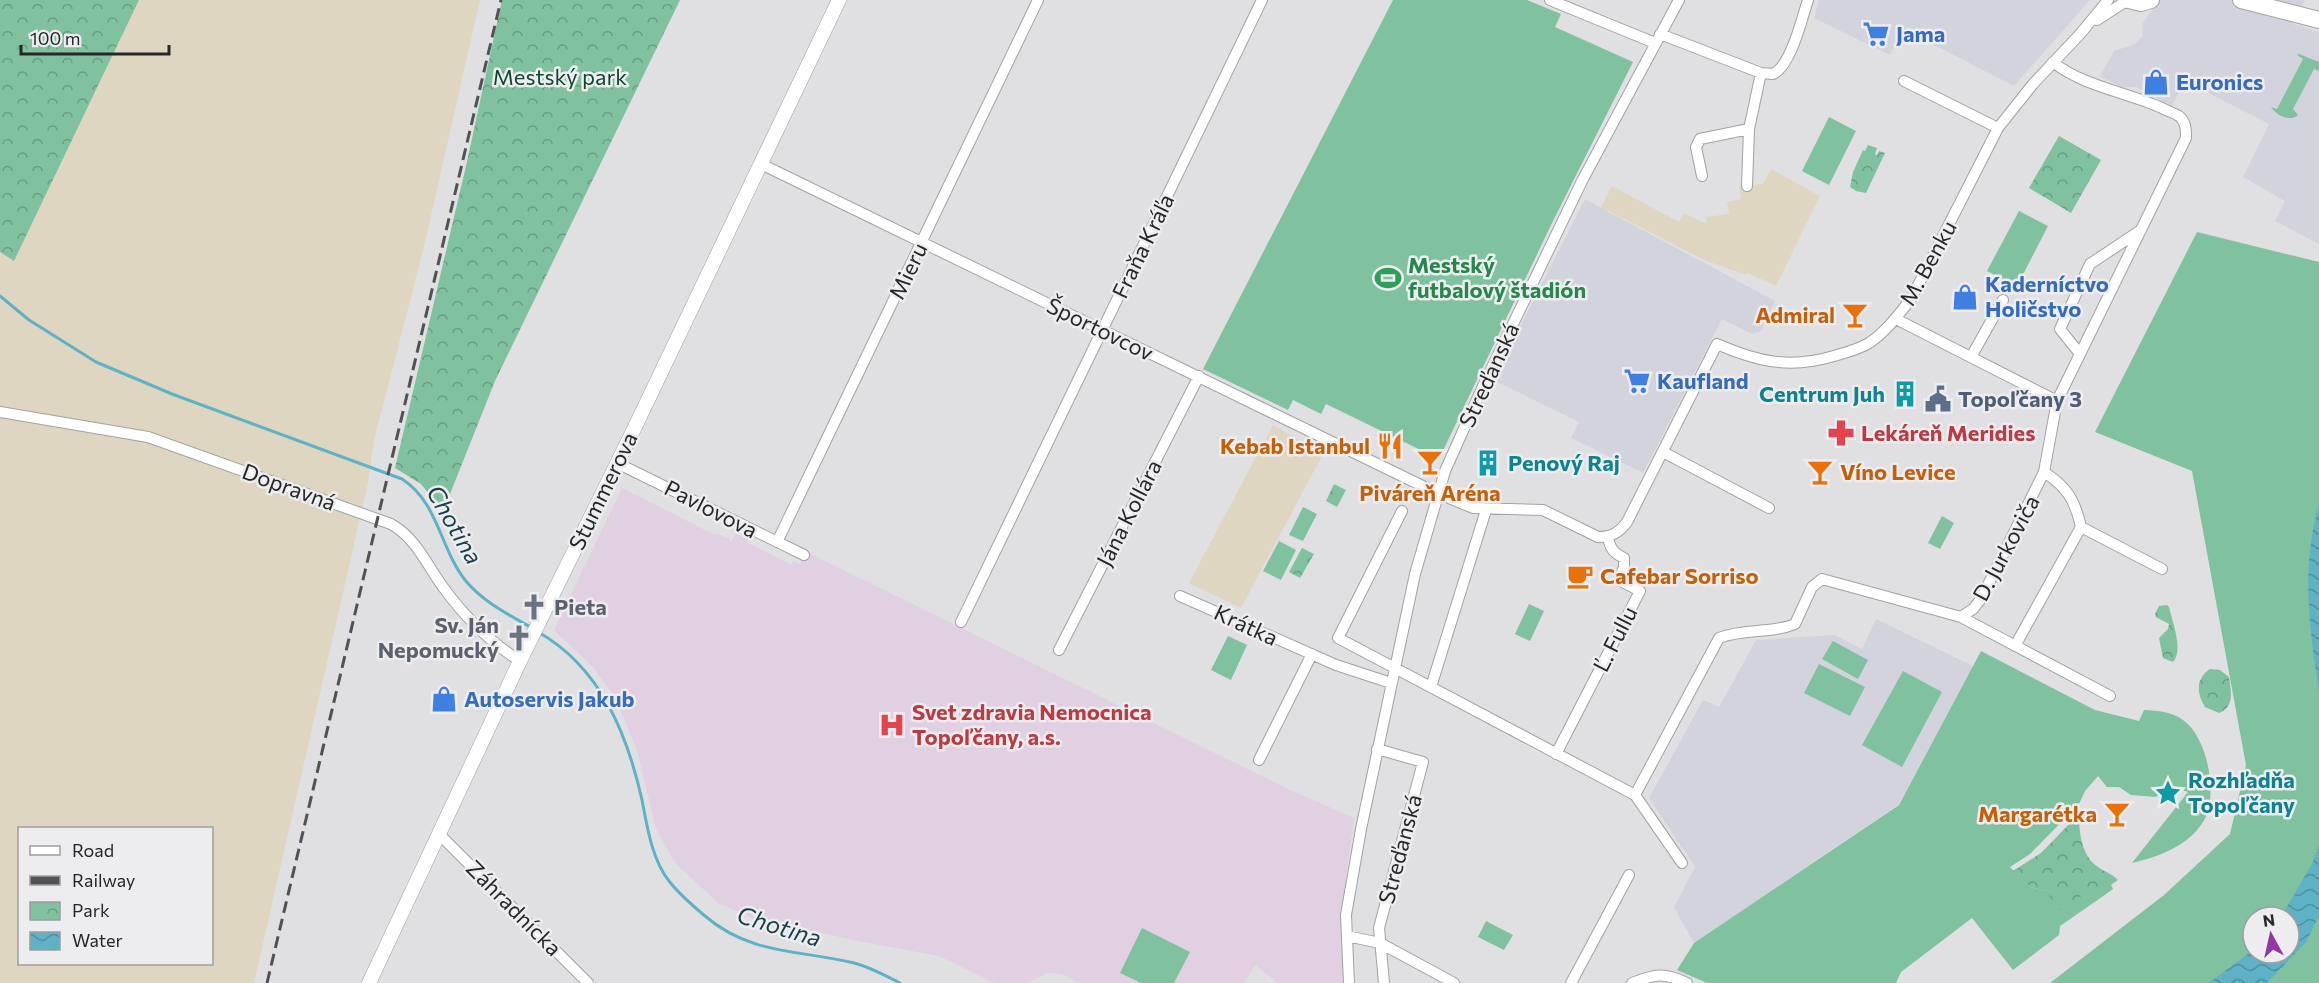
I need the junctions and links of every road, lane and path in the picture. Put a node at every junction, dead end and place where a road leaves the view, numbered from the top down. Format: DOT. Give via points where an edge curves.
graph roads {
  1 [pos="839,0"];
  2 [pos="1038,0"];
  3 [pos="1262,0"];
  4 [pos="1550,0"];
  5 [pos="1679,0"];
  6 [pos="1808,0"];
  7 [pos="2108,0"];
  8 [pos="2151,0"];
  9 [pos="2241,0"];
  10 [pos="2131,1"];
  11 [pos="2319,20"];
  12 [pos="2080,33"];
  13 [pos="1658,39"];
  14 [pos="2053,62"];
  15 [pos="1761,73"];
  16 [pos="1904,81"];
  17 [pos="1998,128"];
  18 [pos="1749,129"];
  19 [pos="761,164"];
  20 [pos="1702,176"];
  21 [pos="1748,186"];
  22 [pos="2141,230"];
  23 [pos="921,242"];
  24 [pos="2003,300"];
  25 [pos="1896,319"];
  26 [pos="1102,330"];
  27 [pos="2080,354"];
  28 [pos="1971,357"];
  29 [pos="1199,376"];
  30 [pos="2057,401"];
  31 [pos="0,412"];
  32 [pos="1663,452"];
  33 [pos="617,463"];
  34 [pos="2044,472"];
  35 [pos="1439,494"];
  36 [pos="1769,508"];
  37 [pos="1486,510"];
  38 [pos="1401,511"];
  39 [pos="2081,527"];
  40 [pos="1608,537"];
  41 [pos="777,542"];
  42 [pos="804,555"];
  43 [pos="2162,569"];
  44 [pos="1180,596"];
  45 [pos="1961,617"];
  46 [pos="961,622"];
  47 [pos="2015,646"];
  48 [pos="1059,650"];
  49 [pos="1312,654"];
  50 [pos="520,661"];
  51 [pos="1394,669"];
  52 [pos="1391,683"];
  53 [pos="1431,687"];
  54 [pos="2110,696"];
  55 [pos="1377,748"];
  56 [pos="1556,754"];
  57 [pos="1259,760"];
  58 [pos="1635,795"];
  59 [pos="439,834"];
  60 [pos="1682,863"];
  61 [pos="1629,875"];
  62 [pos="1347,936"];
  63 [pos="1380,943"];
  64 [pos="369,983"];
  65 [pos="588,983"];
  66 [pos="1349,983"];
  67 [pos="1384,983"];
  68 [pos="1454,983"];
  69 [pos="1572,983"];
  70 [pos="1632,983"];
  71 [pos="1687,983"];
  1 -- 19 [label="street, Stummerova"];
  2 -- 23 [label="street, Mieru"];
  3 -- 26 [label="street, Fraňa Kráľa"];
  4 -- 13 [label="street"];
  5 -- 13 [label="street, Streďanská"];
  6 -- 15 [label="street" via="1783,66 1779,72"];
  7 -- 12 [label="street, M. Benku"];
  8 -- 10 [label="main road"];
  9 -- 11 [label="main road"];
  10 -- 12 [label="street, M. Benku" via="2105,13"];
  12 -- 14 [label="street, M. Benku"];
  13 -- 15 [label="street"];
  13 -- 35 [label="street, Streďanská" via="1587,171 1484,384 1445,471"];
  14 -- 17 [label="street, M. Benku"];
  14 -- 22 [label="street, D. Jurkoviča" via="2063,71 2180,117 2186,126 2187,138"];
  15 -- 18 [label="street"];
  16 -- 17 [label="street"];
  17 -- 25 [label="street, M. Benku" via="1911,299"];
  18 -- 20 [label="street" via="1700,139 1696,147"];
  18 -- 21 [label="street"];
  19 -- 23 [label="street, Športovcov"];
  19 -- 33 [label="street, Stummerova"];
  22 -- 27 [label="street, D. Jurkoviča"];
  22 -- 27 [label="street" via="2090,264 2060,329"];
  23 -- 26 [label="street, Športovcov"];
  23 -- 41 [label="street, Mieru"];
  24 -- 28 [label="street"];
  25 -- 28 [label="street"];
  25 -- 32 [label="street, M. Benku" via="1869,343 1842,354 1795,364 1751,358 1717,344"];
  26 -- 29 [label="street, Športovcov"];
  26 -- 46 [label="street, Fraňa Kráľa"];
  27 -- 30 [label="street, D. Jurkoviča"];
  28 -- 30 [label="street"];
  29 -- 35 [label="street, Športovcov"];
  29 -- 48 [label="street, Jána Kollára"];
  30 -- 34 [label="street, D. Jurkoviča"];
  31 -- 50 [label="street, Dopravná" via="148,437 391,524 410,537 471,620"];
  32 -- 36 [label="street"];
  32 -- 40 [label="street" via="1627,522"];
  33 -- 41 [label="street, Pavlovova"];
  33 -- 50 [label="street, Stummerova"];
  34 -- 39 [label="street, D. Jurkoviča" via="2060,482 2072,499"];
  34 -- 45 [label="street, D. Jurkoviča" via="1981,599"];
  35 -- 37 [label="street, Športovcov"];
  35 -- 51 [label="street, Streďanská" via="1415,574"];
  37 -- 40 [label="street, Športovcov" via="1543,510 1598,537"];
  37 -- 53 [label="street"];
  38 -- 51 [label="street" via="1338,638"];
  39 -- 43 [label="street"];
  39 -- 47 [label="street"];
  40 -- 56 [label="street, Ľ. Fullu" via="1610,546 1623,558 1619,580 1640,591"];
  41 -- 42 [label="street, Pavlovova"];
  44 -- 49 [label="street, Krátka"];
  45 -- 47 [label="street, D. Jurkoviča"];
  45 -- 58 [label="street, D. Jurkoviča" via="1822,579 1812,587 1795,624 1782,629 1732,632 1719,638"];
  47 -- 54 [label="street, D. Jurkoviča"];
  49 -- 52 [label="street, Krátka"];
  49 -- 57 [label="street"];
  50 -- 59 [label="street, Stummerova"];
  51 -- 52 [label="street, Streďanská"];
  51 -- 53 [label="street"];
  52 -- 55 [label="street, Streďanská"];
  53 -- 56 [label="street"];
  55 -- 62 [label="street, Streďanská" via="1346,915"];
  55 -- 63 [label="street, Streďanská" via="1423,762 1379,928"];
  56 -- 58 [label="street"];
  58 -- 60 [label="street"];
  59 -- 64 [label="street, Stummerova"];
  59 -- 65 [label="street, Záhradnícka"];
  61 -- 69 [label="street"];
  62 -- 63 [label="street"];
  62 -- 66 [label="street, Streďanská"];
  63 -- 67 [label="street, Streďanská"];
  63 -- 68 [label="street"];
  70 -- 71 [label="street" via="1653,975 1671,976"];
}
